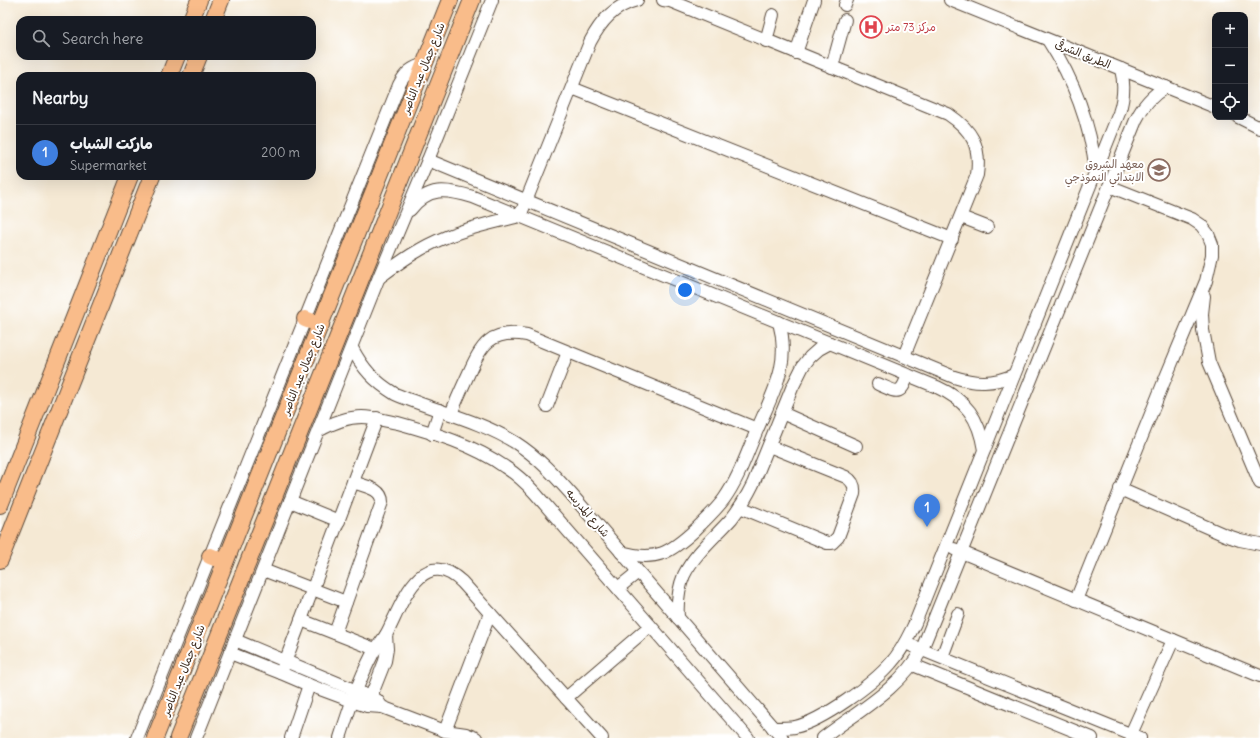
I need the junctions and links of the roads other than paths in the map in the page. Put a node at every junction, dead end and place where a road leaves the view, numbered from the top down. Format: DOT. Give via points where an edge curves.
graph roads {
  1 [pos="199,0"];
  2 [pos="221,0"];
  3 [pos="450,0"];
  4 [pos="472,0"];
  5 [pos="492,0"];
  6 [pos="637,0"];
  7 [pos="663,0"];
  8 [pos="814,0"];
  9 [pos="950,0"];
  10 [pos="773,15"];
  11 [pos="193,16"];
  12 [pos="215,16"];
  13 [pos="845,20"];
  14 [pos="1048,40"];
  15 [pos="766,41"];
  16 [pos="796,52"];
  17 [pos="175,60"];
  18 [pos="197,60"];
  19 [pos="425,64"];
  20 [pos="832,67"];
  21 [pos="1121,69"];
  22 [pos="171,72"];
  23 [pos="193,72"];
  24 [pos="1166,87"];
  25 [pos="572,88"];
  26 [pos="1212,106"];
  27 [pos="1244,120"];
  28 [pos="1260,128"];
  29 [pos="428,160"];
  30 [pos="1096,172"];
  31 [pos="128,180"];
  32 [pos="150,180"];
  33 [pos="1109,186"];
  34 [pos="526,200"];
  35 [pos="520,216"];
  36 [pos="961,217"];
  37 [pos="404,219"];
  38 [pos="987,227"];
  39 [pos="952,239"];
  40 [pos="379,278"];
  41 [pos="1206,281"];
  42 [pos="306,319"];
  43 [pos="779,322"];
  44 [pos="321,325"];
  45 [pos="830,343"];
  46 [pos="352,348"];
  47 [pos="568,352"];
  48 [pos="904,356"];
  49 [pos="943,372"];
  50 [pos="908,375"];
  51 [pos="1014,375"];
  52 [pos="878,384"];
  53 [pos="937,387"];
  54 [pos="547,406"];
  55 [pos="446,412"];
  56 [pos="782,413"];
  57 [pos="377,418"];
  58 [pos="757,430"];
  59 [pos="318,431"];
  60 [pos="432,434"];
  61 [pos="769,446"];
  62 [pos="856,446"];
  63 [pos="984,451"];
  64 [pos="1256,461"];
  65 [pos="1259,478"];
  66 [pos="353,482"];
  67 [pos="1120,489"];
  68 [pos="290,501"];
  69 [pos="0,504"];
  70 [pos="740,507"];
  71 [pos="339,521"];
  72 [pos="1260,544"];
  73 [pos="946,546"];
  74 [pos="621,552"];
  75 [pos="961,552"];
  76 [pos="210,556"];
  77 [pos="0,560"];
  78 [pos="225,562"];
  79 [pos="263,570"];
  80 [pos="638,572"];
  81 [pos="618,588"];
  82 [pos="313,589"];
  83 [pos="1076,600"];
  84 [pos="346,602"];
  85 [pos="490,613"];
  86 [pos="958,614"];
  87 [pos="678,618"];
  88 [pos="301,620"];
  89 [pos="650,626"];
  90 [pos="335,633"];
  91 [pos="386,635"];
  92 [pos="236,640"];
  93 [pos="1173,640"];
  94 [pos="905,643"];
  95 [pos="375,649"];
  96 [pos="922,649"];
  97 [pos="230,653"];
  98 [pos="942,657"];
  99 [pos="286,661"];
  100 [pos="913,664"];
  101 [pos="281,673"];
  102 [pos="1260,676"];
  103 [pos="309,685"];
  104 [pos="354,696"];
  105 [pos="566,698"];
  106 [pos="369,702"];
  107 [pos="201,725"];
  108 [pos="773,728"];
  109 [pos="445,731"];
  110 [pos="1135,736"];
  111 [pos="469,737"];
  112 [pos="137,738"];
  113 [pos="155,738"];
  114 [pos="178,738"];
  115 [pos="196,738"];
  116 [pos="205,738"];
  117 [pos="291,738"];
  118 [pos="340,738"];
  119 [pos="602,738"];
  120 [pos="748,738"];
  121 [pos="782,738"];
  122 [pos="823,738"];
  123 [pos="1092,738"];
  1 -- 11 [label="main road"];
  2 -- 12 [label="main road"];
  3 -- 19 [label="main road, شارع جمال عبد الناصر"];
  4 -- 114 [label="main road, شارع جمال عبد الناصر"];
  5 -- 29 [label="street"];
  6 -- 25 [label="street" via="628,2 605,18 590,42"];
  7 -- 15 [label="street"];
  8 -- 16 [label="street"];
  9 -- 14 [label="street, الطريق الشرقى"];
  10 -- 15 [label="street"];
  13 -- 20 [label="street"];
  14 -- 21 [label="street, الطريق الشرقى"];
  14 -- 30 [label="street" via="1065,68 1082,108"];
  15 -- 16 [label="street"];
  16 -- 20 [label="street"];
  17 -- 22 [label="main road"];
  18 -- 23 [label="main road"];
  19 -- 42 [label="street" via="409,71 399,84"];
  19 -- 44 [label="main road, شارع جمال عبد الناصر"];
  20 -- 36 [label="street" via="948,114 961,123 971,135 977,149 979,164 974,186"];
  21 -- 24 [label="street, الطريق الشرقى"];
  21 -- 30 [label="street" via="1124,80 1123,103"];
  24 -- 26 [label="street, الطريق الشرقى"];
  24 -- 33 [label="street" via="1151,97 1140,111"];
  25 -- 34 [label="street"];
  25 -- 39 [label="street"];
  27 -- 28 [label="street"];
  29 -- 34 [label="street"];
  29 -- 37 [label="street"];
  30 -- 51 [label="street"];
  31 -- 69 [label="main road"];
  32 -- 77 [label="main road"];
  33 -- 41 [label="street" via="1192,219 1201,225 1212,244"];
  33 -- 75 [label="street"];
  34 -- 35 [label="street"];
  34 -- 48 [label="street"];
  35 -- 37 [label="street" via="447,190 424,195"];
  35 -- 40 [label="street" via="445,237 415,252"];
  35 -- 43 [label="street"];
  36 -- 38 [label="street"];
  36 -- 39 [label="street"];
  37 -- 40 [label="street"];
  39 -- 48 [label="street"];
  40 -- 46 [label="street"];
  41 -- 64 [label="street" via="1202,314 1205,346 1215,378"];
  41 -- 67 [label="street"];
  42 -- 44 [label="main road"];
  42 -- 76 [label="street"];
  43 -- 45 [label="street"];
  43 -- 58 [label="street" via="784,345 782,368"];
  44 -- 78 [label="main road, شارع جمال عبد الناصر"];
  45 -- 50 [label="street"];
  45 -- 56 [label="street" via="819,349 802,366"];
  46 -- 55 [label="street, شارع المدرسه" via="359,362 381,386 410,400"];
  46 -- 59 [label="street"];
  47 -- 54 [label="street"];
  47 -- 55 [label="street" via="527,335 503,334 491,339 481,348"];
  47 -- 58 [label="street"];
  48 -- 49 [label="street"];
  49 -- 51 [label="street" via="978,383 1003,380"];
  49 -- 53 [label="street" via="943,383"];
  50 -- 52 [label="street" via="904,387 899,391"];
  50 -- 53 [label="street"];
  51 -- 63 [label="street"];
  53 -- 63 [label="street" via="955,397 970,412 982,437"];
  55 -- 60 [label="street"];
  55 -- 74 [label="street, شارع المدرسه" via="496,432 529,452 559,480"];
  56 -- 61 [label="street"];
  56 -- 62 [label="street"];
  57 -- 59 [label="street" via="346,419"];
  57 -- 60 [label="street"];
  57 -- 66 [label="street"];
  58 -- 74 [label="street" via="727,495 685,540 662,554 635,556"];
  59 -- 68 [label="street"];
  60 -- 81 [label="street" via="462,444 491,458 519,477 536,492"];
  61 -- 70 [label="street"];
  61 -- 70 [label="street" via="846,477 852,482 854,494 838,537 832,543 827,543"];
  63 -- 73 [label="street"];
  64 -- 65 [label="street"];
  66 -- 71 [label="street"];
  66 -- 84 [label="street" via="376,491 382,502"];
  67 -- 72 [label="street" via="1225,535"];
  67 -- 83 [label="street"];
  68 -- 71 [label="street"];
  68 -- 79 [label="street"];
  70 -- 87 [label="street" via="691,563 684,575 677,603"];
  71 -- 82 [label="street"];
  73 -- 75 [label="street"];
  73 -- 94 [label="street"];
  74 -- 80 [label="street, شارع المدرسه"];
  75 -- 83 [label="street"];
  75 -- 96 [label="street"];
  76 -- 78 [label="main road"];
  76 -- 112 [label="street"];
  78 -- 113 [label="main road, شارع جمال عبد الناصر"];
  79 -- 82 [label="street"];
  79 -- 92 [label="street"];
  80 -- 81 [label="street"];
  80 -- 87 [label="street, شارع المدرسه"];
  81 -- 89 [label="street"];
  82 -- 84 [label="street"];
  82 -- 88 [label="street"];
  83 -- 93 [label="street"];
  84 -- 90 [label="street"];
  85 -- 91 [label="street" via="455,576 435,571 425,573 417,579 404,597"];
  85 -- 105 [label="street"];
  85 -- 109 [label="street"];
  86 -- 98 [label="street"];
  87 -- 108 [label="street, شارع المدرسه"];
  88 -- 90 [label="street"];
  88 -- 99 [label="street"];
  89 -- 105 [label="street"];
  89 -- 120 [label="street"];
  90 -- 95 [label="street"];
  91 -- 95 [label="street"];
  91 -- 106 [label="street" via="385,661"];
  92 -- 97 [label="street"];
  92 -- 99 [label="street"];
  93 -- 102 [label="street"];
  93 -- 110 [label="street"];
  94 -- 96 [label="street"];
  94 -- 108 [label="street" via="883,671 836,707 805,724"];
  95 -- 104 [label="street"];
  96 -- 98 [label="street"];
  96 -- 100 [label="street"];
  97 -- 101 [label="street"];
  97 -- 107 [label="street"];
  98 -- 110 [label="street"];
  99 -- 101 [label="street"];
  99 -- 104 [label="street"];
  100 -- 122 [label="street" via="894,685"];
  100 -- 123 [label="street"];
  101 -- 103 [label="street"];
  103 -- 104 [label="street"];
  103 -- 117 [label="street"];
  104 -- 106 [label="street"];
  104 -- 118 [label="street"];
  105 -- 119 [label="street"];
  106 -- 109 [label="street"];
  107 -- 115 [label="street"];
  107 -- 116 [label="street"];
  108 -- 121 [label="street, شارع المدرسه"];
  109 -- 111 [label="street"];
}
